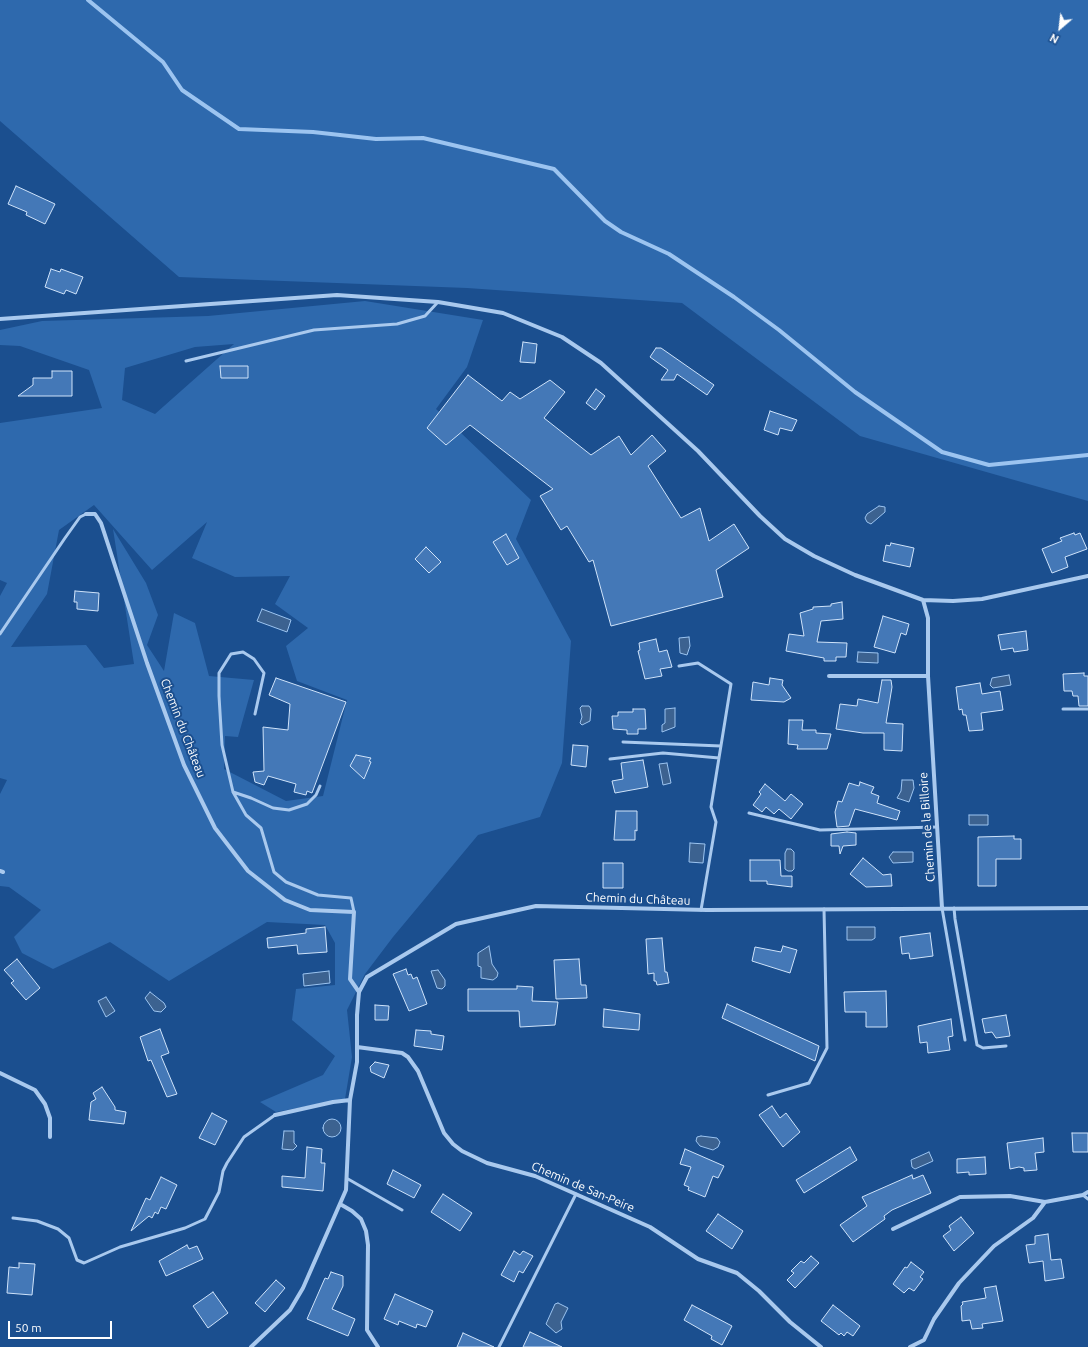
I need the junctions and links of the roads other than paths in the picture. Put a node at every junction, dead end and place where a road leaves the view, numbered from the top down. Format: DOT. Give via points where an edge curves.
graph roads {
  1 [pos="438,302"];
  2 [pos="0,319"];
  3 [pos="186,360"];
  4 [pos="86,514"];
  5 [pos="1088,576"];
  6 [pos="923,600"];
  7 [pos="0,634"];
  8 [pos="679,666"];
  9 [pos="829,676"];
  10 [pos="928,676"];
  11 [pos="1064,709"];
  12 [pos="1088,709"];
  13 [pos="255,714"];
  14 [pos="623,742"];
  15 [pos="721,746"];
  16 [pos="719,758"];
  17 [pos="610,759"];
  18 [pos="320,786"];
  19 [pos="233,792"];
  20 [pos="749,813"];
  21 [pos="937,827"];
  22 [pos="942,908"];
  23 [pos="954,908"];
  24 [pos="1088,908"];
  25 [pos="824,909"];
  26 [pos="701,910"];
  27 [pos="354,912"];
  28 [pos="359,992"];
  29 [pos="965,1040"];
  30 [pos="1006,1046"];
  31 [pos="357,1047"];
  32 [pos="0,1073"];
  33 [pos="768,1095"];
  34 [pos="350,1100"];
  35 [pos="276,1115"];
  36 [pos="50,1137"];
  37 [pos="348,1179"];
  38 [pos="1088,1192"];
  39 [pos="576,1194"];
  40 [pos="1083,1194"];
  41 [pos="1088,1199"];
  42 [pos="1045,1202"];
  43 [pos="340,1204"];
  44 [pos="402,1210"];
  45 [pos="13,1218"];
  46 [pos="893,1229"];
  47 [pos="251,1347"];
  48 [pos="378,1347"];
  49 [pos="499,1347"];
  50 [pos="821,1347"];
  51 [pos="910,1347"];
  1 -- 2 [label="street" via="337,295"];
  1 -- 3 [label="lane" via="425,316 397,324 314,330"];
  1 -- 6 [label="street" via="503,313 562,337 601,363 698,451 785,539 855,575"];
  4 -- 7 [label="lane" via="80,517"];
  4 -- 27 [label="street, Chemin du Château" via="95,514 101,523 184,765 215,828 248,871 285,900 310,910"];
  5 -- 6 [label="street" via="982,600"];
  6 -- 10 [label="street, Chemin de la Billoire" via="928,618"];
  8 -- 15 [label="lane" via="698,663 731,684"];
  9 -- 10 [label="street"];
  10 -- 21 [label="street, Chemin de la Billoire"];
  11 -- 12 [label="lane"];
  13 -- 19 [label="lane" via="264,673 254,659 243,652 231,654 219,673 219,696 222,745"];
  14 -- 15 [label="lane"];
  15 -- 16 [label="lane"];
  16 -- 17 [label="lane" via="663,754"];
  16 -- 26 [label="lane" via="711,807 716,822"];
  18 -- 19 [label="lane" via="316,795 307,804 288,810 273,808"];
  19 -- 27 [label="lane" via="246,815 261,828 274,872 286,882 318,895 351,898"];
  20 -- 21 [label="lane" via="820,830"];
  21 -- 22 [label="street, Chemin de la Billoire"];
  22 -- 23 [label="street"];
  22 -- 25 [label="street, Chemin du Château"];
  22 -- 29 [label="lane"];
  23 -- 24 [label="street"];
  23 -- 30 [label="lane" via="977,1045 984,1048"];
  25 -- 26 [label="street, Chemin du Château"];
  25 -- 33 [label="lane" via="827,1048 809,1083"];
  26 -- 28 [label="street, Chemin du Château" via="536,906 491,915 456,924 423,942 367,977"];
  27 -- 28 [label="street" via="350,979"];
  28 -- 31 [label="street, Chemin du Château"];
  31 -- 34 [label="street, Chemin du Château"];
  31 -- 39 [label="street, Chemin de San-Peire" via="402,1053 408,1057 418,1071 444,1133 462,1152 487,1163 535,1176"];
  32 -- 36 [label="street" via="35,1090 45,1104 50,1118"];
  34 -- 35 [label="street"];
  34 -- 37 [label="street, Chemin du Château"];
  35 -- 45 [label="lane" via="244,1137 223,1171 219,1192 205,1219 184,1228 120,1247 84,1263 77,1260 70,1238 58,1229 37,1221"];
  37 -- 43 [label="street, Chemin du Château"];
  37 -- 44 [label="lane"];
  38 -- 40 [label="street"];
  39 -- 49 [label="lane"];
  39 -- 50 [label="street, Chemin de San-Peire" via="650,1227 698,1259 737,1273"];
  40 -- 41 [label="lane"];
  40 -- 42 [label="street"];
  42 -- 46 [label="street" via="1010,1196 960,1197"];
  42 -- 51 [label="street" via="1033,1218 994,1246 959,1283 934,1319 924,1340"];
  43 -- 47 [label="street, Chemin du Château" via="303,1288 290,1310"];
  43 -- 48 [label="street" via="360,1219 366,1232 366,1330"];
}
